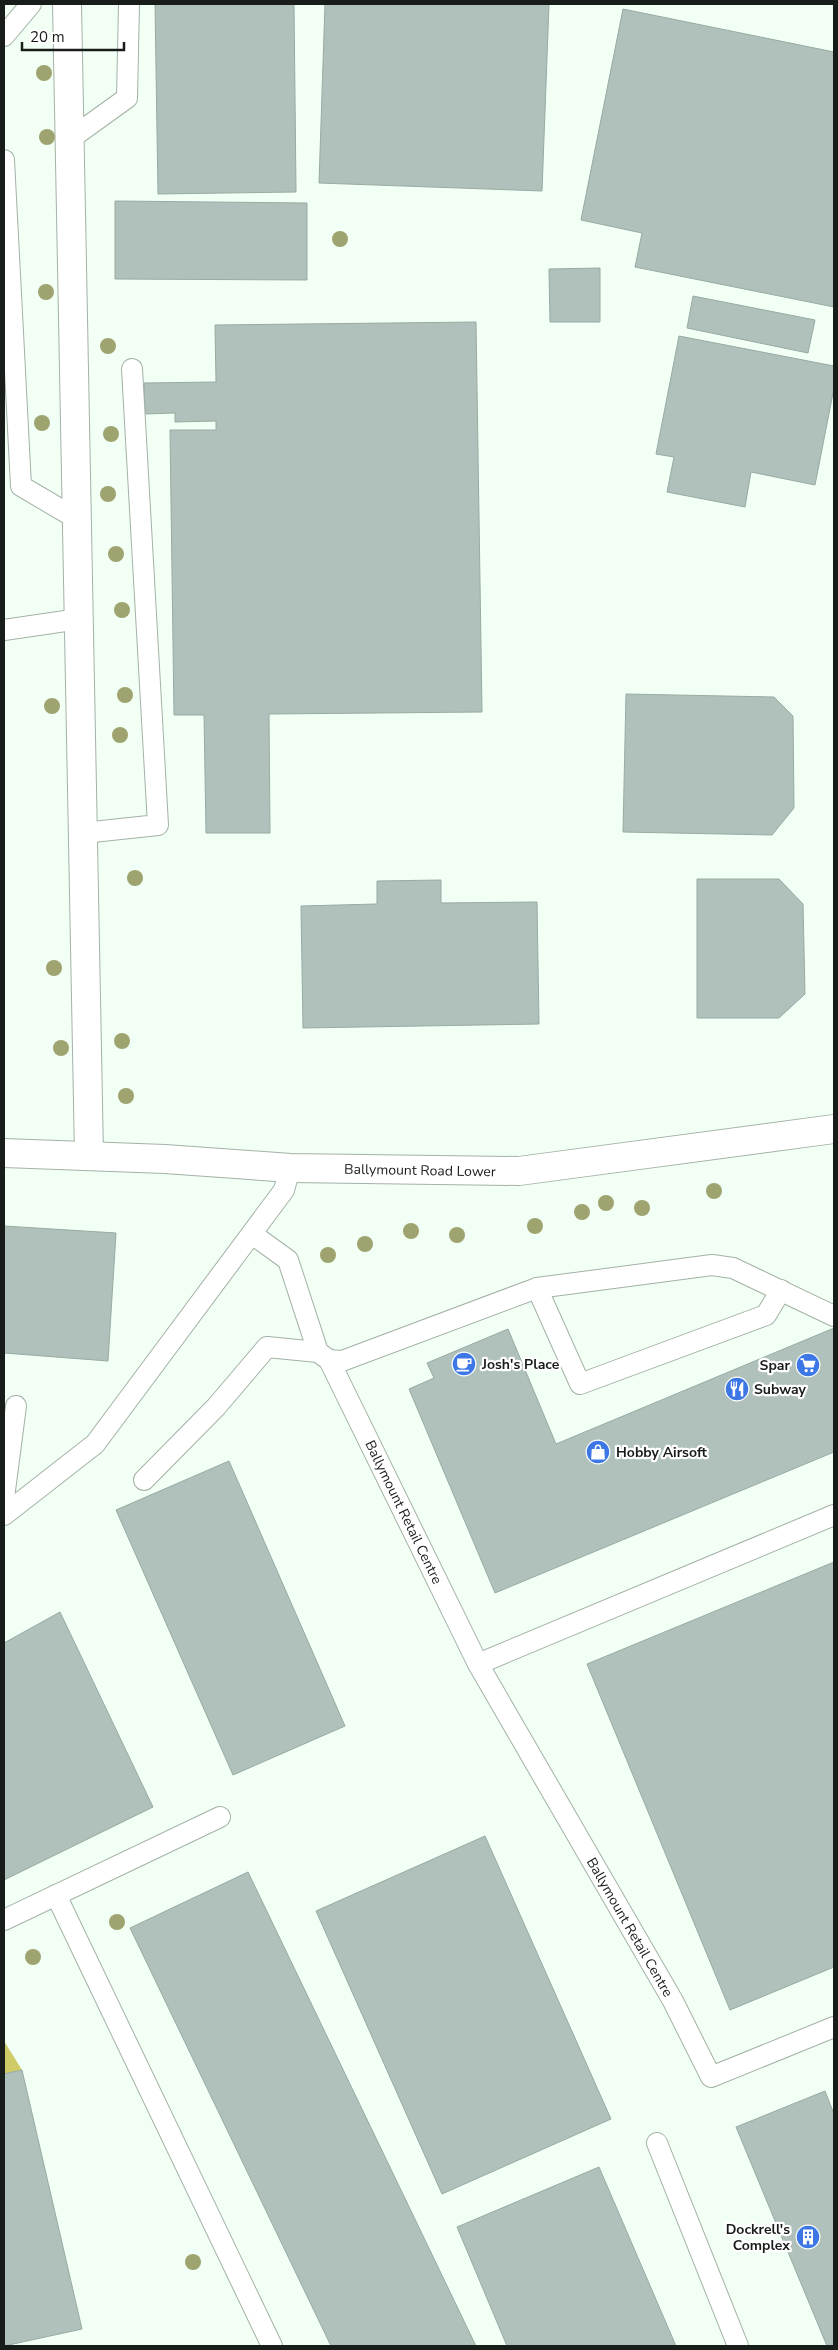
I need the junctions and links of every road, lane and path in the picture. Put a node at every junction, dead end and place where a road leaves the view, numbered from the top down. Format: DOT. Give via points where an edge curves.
graph roads {
  1 [pos="31,4"];
  2 [pos="67,4"];
  3 [pos="129,4"];
  4 [pos="4,36"];
  5 [pos="70,139"];
  6 [pos="4,160"];
  7 [pos="132,369"];
  8 [pos="77,519"];
  9 [pos="79,619"];
  10 [pos="4,630"];
  11 [pos="83,833"];
  12 [pos="834,1129"];
  13 [pos="4,1153"];
  14 [pos="89,1155"];
  15 [pos="290,1168"];
  16 [pos="252,1234"];
  17 [pos="537,1288"];
  18 [pos="781,1290"];
  19 [pos="834,1316"];
  20 [pos="324,1356"];
  21 [pos="16,1406"];
  22 [pos="144,1480"];
  23 [pos="4,1498"];
  24 [pos="834,1514"];
  25 [pos="4,1515"];
  26 [pos="478,1664"];
  27 [pos="220,1817"];
  28 [pos="56,1895"];
  29 [pos="4,1920"];
  30 [pos="834,2027"];
  31 [pos="657,2143"];
  32 [pos="272,2346"];
  33 [pos="738,2346"];
  1 -- 4 [label="lane"];
  2 -- 5 [label="street"];
  3 -- 5 [label="lane" via="127,98"];
  5 -- 8 [label="street"];
  6 -- 8 [label="lane" via="21,486"];
  7 -- 11 [label="lane" via="158,825"];
  8 -- 9 [label="street"];
  9 -- 10 [label="lane"];
  9 -- 11 [label="street"];
  11 -- 14 [label="street"];
  12 -- 15 [label="street, Ballymount Road Lower" via="519,1171"];
  13 -- 14 [label="street, Ballymount Road Lower"];
  14 -- 15 [label="street, Ballymount Road Lower"];
  15 -- 16 [label="lane" via="284,1190"];
  16 -- 20 [label="lane, Ballymount Retail Centre" via="288,1260"];
  16 -- 25 [label="lane" via="95,1444"];
  17 -- 18 [label="lane" via="712,1265 733,1268"];
  17 -- 18 [label="lane" via="580,1384 766,1315"];
  17 -- 20 [label="lane" via="342,1361"];
  18 -- 19 [label="lane"];
  20 -- 22 [label="lane" via="267,1347 216,1407"];
  20 -- 26 [label="lane, Ballymount Retail Centre"];
  21 -- 23 [label="lane"];
  24 -- 26 [label="lane"];
  26 -- 30 [label="lane, Ballymount Retail Centre" via="668,1992 711,2077"];
  27 -- 28 [label="lane"];
  28 -- 29 [label="lane"];
  28 -- 32 [label="lane"];
  31 -- 33 [label="lane"];
}
